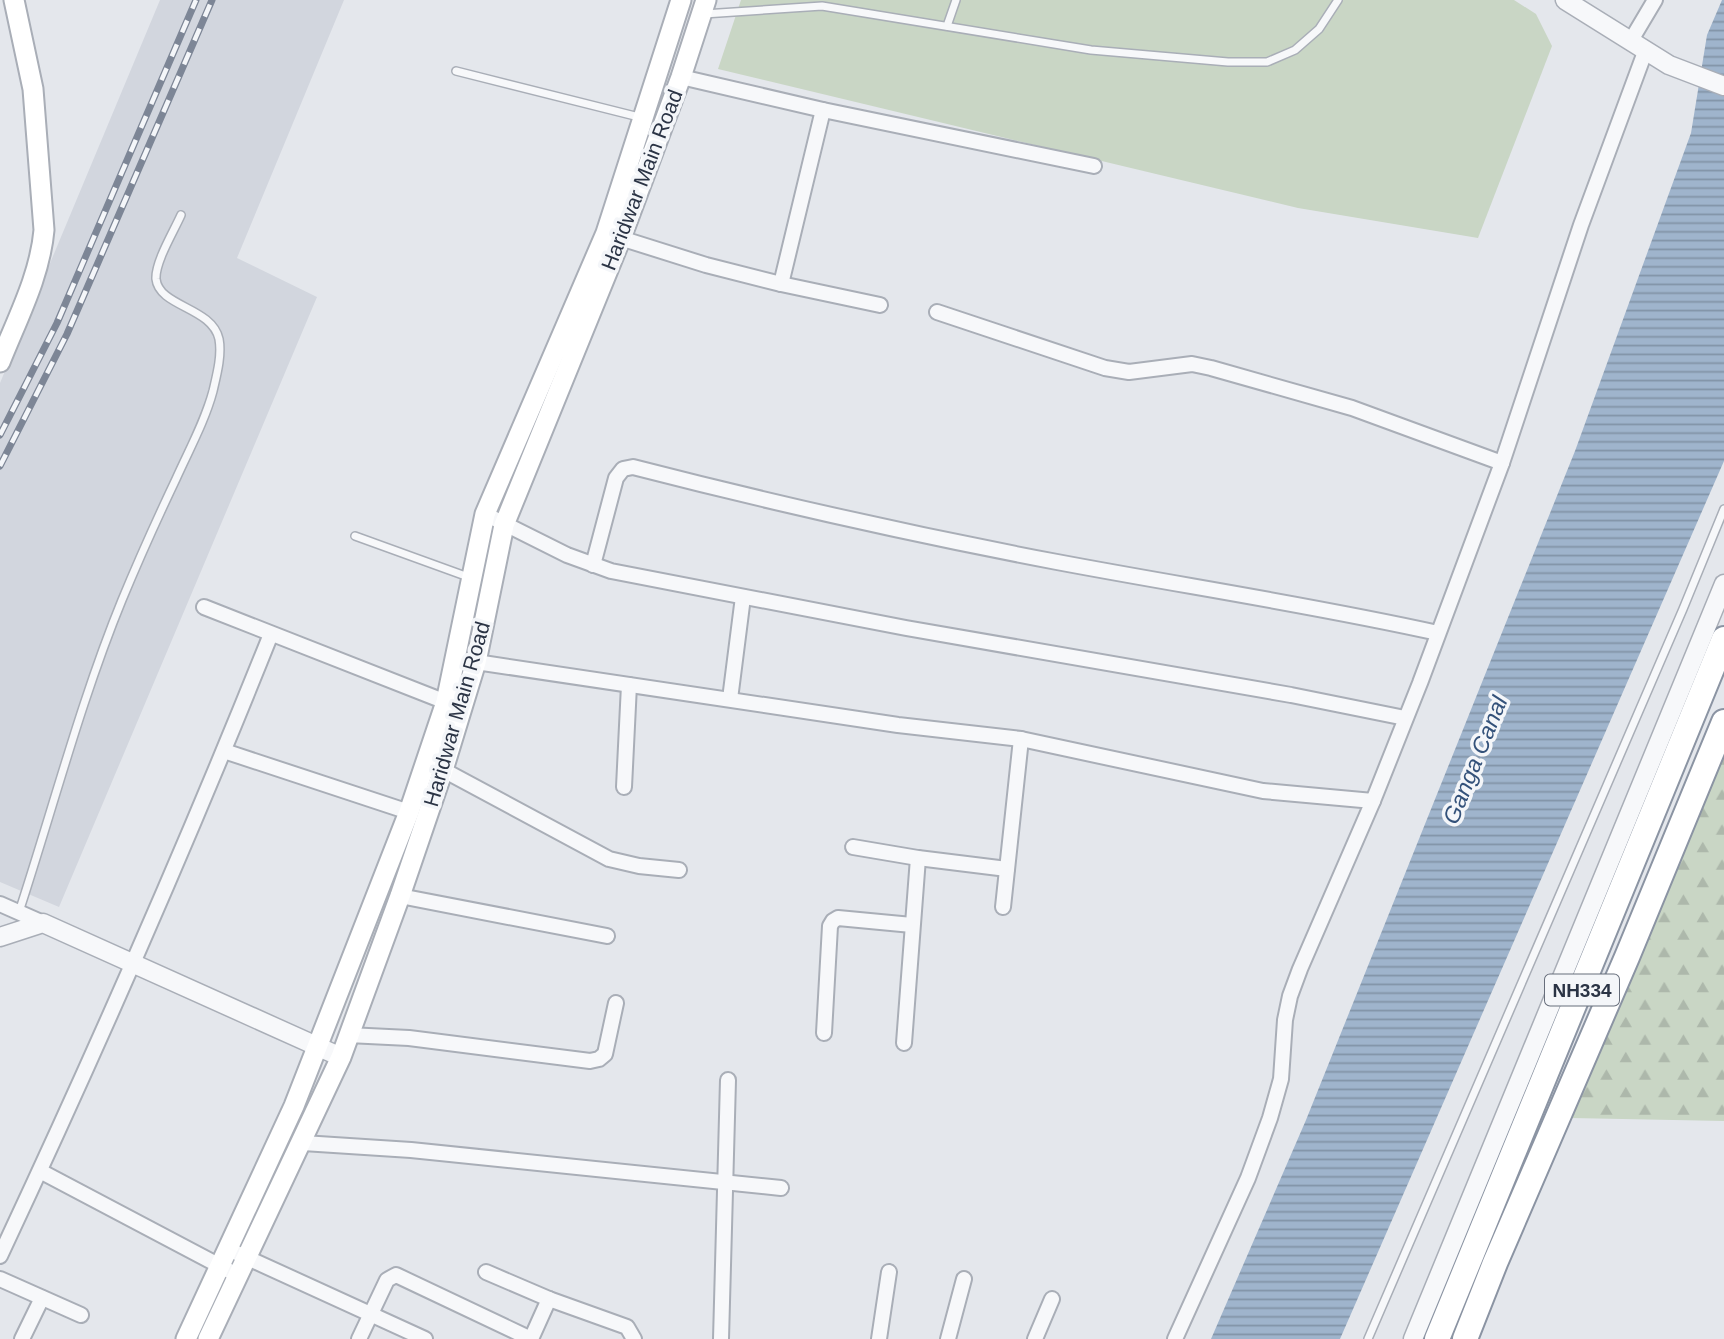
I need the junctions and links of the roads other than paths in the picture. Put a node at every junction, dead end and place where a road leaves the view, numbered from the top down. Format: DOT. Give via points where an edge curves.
graph roads {
  1 [pos="14,0"];
  2 [pos="681,0"];
  3 [pos="956,0"];
  4 [pos="1338,0"];
  5 [pos="1564,0"];
  6 [pos="1655,0"];
  7 [pos="703,7"];
  8 [pos="947,26"];
  9 [pos="1638,47"];
  10 [pos="456,71"];
  11 [pos="681,77"];
  12 [pos="1724,86"];
  13 [pos="823,110"];
  14 [pos="644,118"];
  15 [pos="1094,166"];
  16 [pos="181,215"];
  17 [pos="613,236"];
  18 [pos="781,284"];
  19 [pos="880,305"];
  20 [pos="937,312"];
  21 [pos="0,362"];
  22 [pos="1503,463"];
  23 [pos="1724,509"];
  24 [pos="485,514"];
  25 [pos="503,525"];
  26 [pos="355,536"];
  27 [pos="593,565"];
  28 [pos="472,578"];
  29 [pos="1724,584"];
  30 [pos="744,597"];
  31 [pos="204,607"];
  32 [pos="1438,633"];
  33 [pos="271,634"];
  34 [pos="1724,639"];
  35 [pos="475,662"];
  36 [pos="629,685"];
  37 [pos="730,699"];
  38 [pos="446,702"];
  39 [pos="1405,718"];
  40 [pos="1724,722"];
  41 [pos="1021,739"];
  42 [pos="224,751"];
  43 [pos="435,766"];
  44 [pos="624,787"];
  45 [pos="1373,802"];
  46 [pos="409,813"];
  47 [pos="853,847"];
  48 [pos="918,858"];
  49 [pos="1007,869"];
  50 [pos="679,870"];
  51 [pos="400,896"];
  52 [pos="0,904"];
  53 [pos="1003,907"];
  54 [pos="19,912"];
  55 [pos="43,923"];
  56 [pos="912,925"];
  57 [pos="607,936"];
  58 [pos="0,937"];
  59 [pos="133,964"];
  60 [pos="616,1003"];
  61 [pos="824,1033"];
  62 [pos="348,1035"];
  63 [pos="904,1043"];
  64 [pos="318,1047"];
  65 [pos="341,1057"];
  66 [pos="728,1080"];
  67 [pos="303,1143"];
  68 [pos="40,1171"];
  69 [pos="723,1182"];
  70 [pos="780,1188"];
  71 [pos="0,1256"];
  72 [pos="232,1262"];
  73 [pos="486,1272"];
  74 [pos="889,1272"];
  75 [pos="0,1279"];
  76 [pos="964,1279"];
  77 [pos="42,1298"];
  78 [pos="549,1299"];
  79 [pos="1052,1299"];
  80 [pos="370,1314"];
  81 [pos="81,1315"];
  82 [pos="1468,1333"];
  83 [pos="22,1339"];
  84 [pos="186,1339"];
  85 [pos="208,1339"];
  86 [pos="359,1339"];
  87 [pos="425,1339"];
  88 [pos="531,1339"];
  89 [pos="634,1339"];
  90 [pos="721,1339"];
  91 [pos="879,1339"];
  92 [pos="948,1339"];
  93 [pos="1035,1339"];
  94 [pos="1175,1339"];
  95 [pos="1368,1339"];
  96 [pos="1413,1339"];
  97 [pos="1437,1339"];
  1 -- 21 [label="main road" via="33,89 44,230 32,283"];
  2 -- 14 [label="main road, Haridwar Main Road"];
  3 -- 8 [label="lane"];
  4 -- 8 [label="lane" via="1319,29 1295,50 1267,62 1091,50"];
  5 -- 9 [label="street"];
  6 -- 9 [label="street"];
  7 -- 8 [label="lane" via="822,5"];
  7 -- 11 [label="main road, Haridwar Main Road"];
  9 -- 12 [label="street" via="1669,65"];
  9 -- 22 [label="street"];
  10 -- 14 [label="lane"];
  11 -- 13 [label="street"];
  11 -- 17 [label="main road, Haridwar Main Road"];
  13 -- 15 [label="street"];
  13 -- 18 [label="street"];
  14 -- 17 [label="main road, Haridwar Main Road"];
  16 -- 54 [label="lane" via="156,279 166,296 213,324 220,356 212,393 121,602"];
  17 -- 18 [label="street"];
  17 -- 24 [label="main road, Haridwar Main Road"];
  17 -- 25 [label="main road, Haridwar Main Road"];
  18 -- 19 [label="street"];
  20 -- 22 [label="street" via="1105,368 1129,372 1192,364 1211,368 1352,408"];
  22 -- 32 [label="street"];
  23 -- 95 [label="lane"];
  24 -- 25 [label="street"];
  24 -- 28 [label="main road, Haridwar Main Road"];
  25 -- 27 [label="street"];
  25 -- 35 [label="main road, Haridwar Main Road"];
  26 -- 28 [label="lane"];
  27 -- 30 [label="street"];
  27 -- 32 [label="street" via="617,478 623,469 633,467 916,534"];
  28 -- 38 [label="main road, Haridwar Main Road"];
  29 -- 96 [label="street"];
  30 -- 37 [label="street"];
  30 -- 39 [label="street"];
  31 -- 33 [label="street"];
  32 -- 39 [label="street"];
  33 -- 38 [label="street"];
  33 -- 42 [label="street"];
  34 -- 97 [label="highway, NH334"];
  35 -- 36 [label="street"];
  35 -- 43 [label="main road, Haridwar Main Road"];
  36 -- 37 [label="street"];
  36 -- 44 [label="street"];
  37 -- 41 [label="street"];
  38 -- 43 [label="main road, Haridwar Main Road"];
  39 -- 45 [label="street"];
  40 -- 82 [label="highway, NH334"];
  41 -- 45 [label="street" via="1263,791"];
  41 -- 49 [label="street"];
  42 -- 46 [label="street"];
  42 -- 59 [label="street"];
  43 -- 46 [label="main road, Haridwar Main Road"];
  43 -- 50 [label="street" via="609,859"];
  43 -- 51 [label="main road, Haridwar Main Road"];
  45 -- 94 [label="street" via="1290,996 1282,1079 1248,1178"];
  46 -- 64 [label="main road, Haridwar Main Road"];
  47 -- 48 [label="street"];
  48 -- 49 [label="street"];
  48 -- 56 [label="street"];
  49 -- 53 [label="street"];
  51 -- 57 [label="street"];
  51 -- 62 [label="main road, Haridwar Main Road"];
  52 -- 54 [label="street"];
  54 -- 55 [label="street"];
  55 -- 58 [label="street"];
  55 -- 59 [label="street"];
  56 -- 61 [label="street" via="833,921"];
  56 -- 63 [label="street"];
  59 -- 64 [label="street"];
  59 -- 68 [label="street"];
  60 -- 62 [label="street" via="605,1054 590,1062"];
  62 -- 65 [label="main road, Haridwar Main Road"];
  64 -- 65 [label="street"];
  64 -- 72 [label="main road, Haridwar Main Road"];
  65 -- 67 [label="main road, Haridwar Main Road"];
  66 -- 69 [label="street"];
  67 -- 69 [label="street"];
  67 -- 72 [label="main road, Haridwar Main Road"];
  68 -- 71 [label="street"];
  68 -- 72 [label="street"];
  69 -- 70 [label="street"];
  69 -- 90 [label="street"];
  72 -- 80 [label="street"];
  72 -- 84 [label="main road, Haridwar Main Road"];
  72 -- 85 [label="main road, Haridwar Main Road"];
  73 -- 78 [label="street"];
  74 -- 91 [label="street"];
  75 -- 77 [label="street"];
  76 -- 92 [label="street"];
  77 -- 81 [label="street"];
  77 -- 83 [label="street"];
  78 -- 88 [label="street"];
  78 -- 89 [label="street" via="627,1327"];
  79 -- 93 [label="street"];
  80 -- 86 [label="street"];
  80 -- 87 [label="street"];
  80 -- 88 [label="street" via="387,1280 396,1275"];
}
